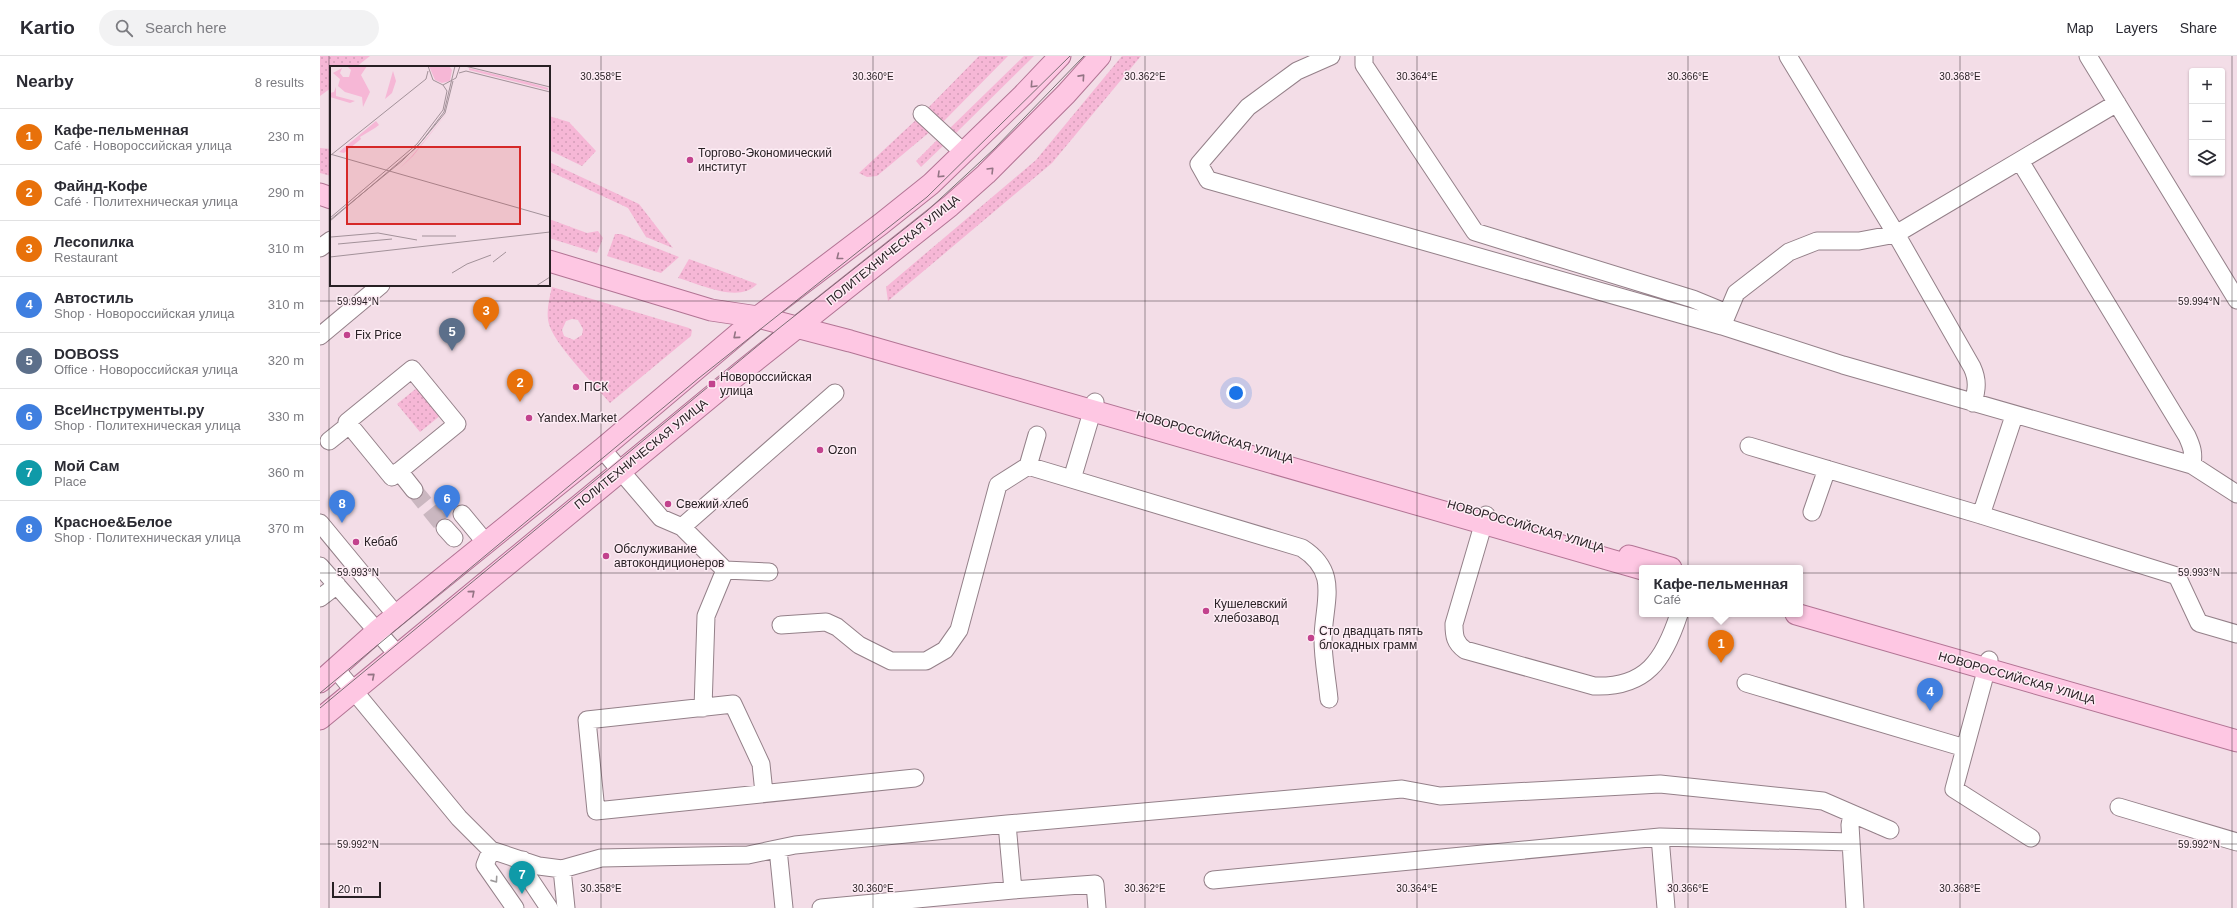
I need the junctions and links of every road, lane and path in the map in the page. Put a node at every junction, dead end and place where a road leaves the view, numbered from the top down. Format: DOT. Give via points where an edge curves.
graph roads {
  1 [pos="1060,56"];
  2 [pos="1100,56"];
  3 [pos="1331,56"];
  4 [pos="1364,56"];
  5 [pos="1788,56"];
  6 [pos="2088,56"];
  7 [pos="2117,103"];
  8 [pos="922,114"];
  9 [pos="963,152"];
  10 [pos="2020,161"];
  11 [pos="320,194"];
  12 [pos="330,198"];
  13 [pos="1896,234"];
  14 [pos="330,241"];
  15 [pos="320,248"];
  16 [pos="550,261"];
  17 [pos="380,286"];
  18 [pos="2237,300"];
  19 [pos="758,317"];
  20 [pos="1725,320"];
  21 [pos="802,323"];
  22 [pos="320,336"];
  23 [pos="835,393"];
  24 [pos="1973,404"];
  25 [pos="1094,406"];
  26 [pos="2014,416"];
  27 [pos="349,425"];
  28 [pos="1037,435"];
  29 [pos="329,441"];
  30 [pos="1749,446"];
  31 [pos="602,449"];
  32 [pos="2192,465"];
  33 [pos="1028,466"];
  34 [pos="1827,469"];
  35 [pos="620,470"];
  36 [pos="399,471"];
  37 [pos="1072,479"];
  38 [pos="414,490"];
  39 [pos="2237,494"];
  40 [pos="1812,512"];
  41 [pos="462,514"];
  42 [pos="1981,515"];
  43 [pos="1484,519"];
  44 [pos="320,523"];
  45 [pos="682,527"];
  46 [pos="486,543"];
  47 [pos="1660,565"];
  48 [pos="320,566"];
  49 [pos="1639,568"];
  50 [pos="725,570"];
  51 [pos="769,572"];
  52 [pos="337,585"];
  53 [pos="320,598"];
  54 [pos="1803,606"];
  55 [pos="396,615"];
  56 [pos="1803,616"];
  57 [pos="1678,617"];
  58 [pos="781,625"];
  59 [pos="377,631"];
  60 [pos="2237,634"];
  61 [pos="398,655"];
  62 [pos="1987,664"];
  63 [pos="335,668"];
  64 [pos="320,682"];
  65 [pos="1746,684"];
  66 [pos="355,690"];
  67 [pos="1329,699"];
  68 [pos="703,708"];
  69 [pos="320,719"];
  70 [pos="2237,732"];
  71 [pos="2237,741"];
  72 [pos="1965,748"];
  73 [pos="915,778"];
  74 [pos="764,793"];
  75 [pos="2119,807"];
  76 [pos="1852,814"];
  77 [pos="1007,824"];
  78 [pos="1890,830"];
  79 [pos="1660,837"];
  80 [pos="2031,838"];
  81 [pos="1851,842"];
  82 [pos="2237,842"];
  83 [pos="778,849"];
  84 [pos="491,850"];
  85 [pos="523,860"];
  86 [pos="562,869"];
  87 [pos="1213,880"];
  88 [pos="1013,890"];
  89 [pos="515,908"];
  90 [pos="550,908"];
  91 [pos="566,908"];
  92 [pos="784,908"];
  93 [pos="821,908"];
  94 [pos="1097,908"];
  95 [pos="1666,908"];
  96 [pos="1855,908"];
  1 -- 9 [label="main road, one-way" via="1023,96"];
  21 -- 2 [label="main road, ПОЛИТЕХНИЧЕСКАЯ УЛИЦА, one-way" via="950,206 986,174"];
  3 -- 20 [label="lane" via="1297,71 1248,107 1199,164 1208,180"];
  4 -- 20 [label="lane" via="1364,65 1476,232 1693,299"];
  5 -- 13 [label="lane"];
  6 -- 7 [label="lane"];
  7 -- 10 [label="lane"];
  7 -- 18 [label="lane"];
  8 -- 9 [label="lane"];
  9 -- 19 [label="main road, one-way" via="931,184"];
  10 -- 13 [label="lane"];
  10 -- 32 [label="lane" via="2187,436 2194,455"];
  11 -- 12 [label="main road"];
  13 -- 20 [label="lane" via="1859,241 1817,241 1789,252 1736,293"];
  13 -- 24 [label="lane" via="1977,378"];
  14 -- 15 [label="lane"];
  16 -- 19 [label="main road, НОВОРОССИЙСКАЯ УЛИЦА" via="712,310"];
  17 -- 22 [label="lane"];
  19 -- 21 [label="main road, НОВОРОССИЙСКАЯ УЛИЦА"];
  19 -- 31 [label="main road, one-way"];
  20 -- 24 [label="lane" via="1843,365"];
  21 -- 25 [label="main road, НОВОРОССИЙСКАЯ УЛИЦА"];
  21 -- 35 [label="main road, ПОЛИТЕХНИЧЕСКАЯ УЛИЦА"];
  23 -- 45 [label="lane"];
  24 -- 26 [label="lane"];
  25 -- 37 [label="lane"];
  25 -- 43 [label="main road, НОВОРОССИЙСКАЯ УЛИЦА"];
  26 -- 32 [label="lane"];
  26 -- 42 [label="lane"];
  27 -- 29 [label="lane"];
  27 -- 36 [label="lane" via="392,477"];
  27 -- 36 [label="lane" via="347,422 412,369 457,424"];
  28 -- 33 [label="lane"];
  30 -- 34 [label="lane"];
  31 -- 35 [label="lane"];
  31 -- 46 [label="main road"];
  32 -- 39 [label="lane"];
  33 -- 37 [label="lane"];
  33 -- 58 [label="lane" via="998,485 959,630 945,650 926,661 891,661 859,646 837,627 826,622"];
  34 -- 40 [label="lane"];
  34 -- 42 [label="lane"];
  35 -- 45 [label="lane" via="661,518"];
  61 -- 35 [label="main road, ПОЛИТЕХНИЧЕСКАЯ УЛИЦА, one-way"];
  36 -- 38 [label="lane"];
  37 -- 67 [label="lane" via="1302,548 1315,556 1324,569 1328,584 1323,641"];
  41 -- 46 [label="lane"];
  42 -- 60 [label="lane" via="2177,576 2199,623"];
  43 -- 47 [label="main road, НОВОРОССИЙСКАЯ УЛИЦА"];
  43 -- 49 [label="main road, НОВОРОССИЙСКАЯ УЛИЦА"];
  43 -- 57 [label="lane" via="1454,624 1457,644 1465,650 1594,686 1611,687 1635,680 1653,666 1666,649"];
  44 -- 55 [label="lane"];
  45 -- 50 [label="lane"];
  46 -- 55 [label="main road"];
  48 -- 52 [label="lane"];
  50 -- 51 [label="lane"];
  50 -- 68 [label="lane" via="706,616"];
  52 -- 53 [label="lane"];
  52 -- 59 [label="lane"];
  54 -- 62 [label="main road, НОВОРОССИЙСКАЯ УЛИЦА"];
  55 -- 59 [label="main road"];
  56 -- 62 [label="main road, НОВОРОССИЙСКАЯ УЛИЦА"];
  59 -- 61 [label="lane"];
  59 -- 63 [label="main road"];
  66 -- 61 [label="main road, ПОЛИТЕХНИЧЕСКАЯ УЛИЦА, one-way"];
  62 -- 70 [label="main road, НОВОРОССИЙСКАЯ УЛИЦА"];
  62 -- 71 [label="main road, НОВОРОССИЙСКАЯ УЛИЦА"];
  62 -- 72 [label="lane"];
  63 -- 64 [label="main road"];
  63 -- 66 [label="lane"];
  65 -- 72 [label="lane"];
  66 -- 69 [label="main road, ПОЛИТЕХНИЧЕСКАЯ УЛИЦА"];
  66 -- 84 [label="lane" via="459,818"];
  68 -- 74 [label="lane" via="733,704 761,764"];
  68 -- 74 [label="lane" via="587,720 596,811"];
  72 -- 80 [label="lane" via="1954,789"];
  73 -- 74 [label="lane"];
  75 -- 82 [label="lane"];
  76 -- 77 [label="lane" via="1823,802 1660,784 1440,796 1402,789"];
  76 -- 78 [label="lane"];
  76 -- 81 [label="lane"];
  77 -- 83 [label="lane"];
  77 -- 88 [label="lane"];
  79 -- 81 [label="lane"];
  79 -- 87 [label="lane"];
  79 -- 95 [label="lane"];
  81 -- 96 [label="lane"];
  83 -- 86 [label="lane" via="748,855 601,858"];
  83 -- 92 [label="lane"];
  84 -- 85 [label="lane"];
  84 -- 89 [label="lane, one-way" via="485,865"];
  85 -- 86 [label="lane" via="539,866"];
  85 -- 90 [label="lane" via="523,868"];
  86 -- 91 [label="lane"];
  88 -- 93 [label="lane"];
  88 -- 94 [label="lane" via="1095,884"];
}
